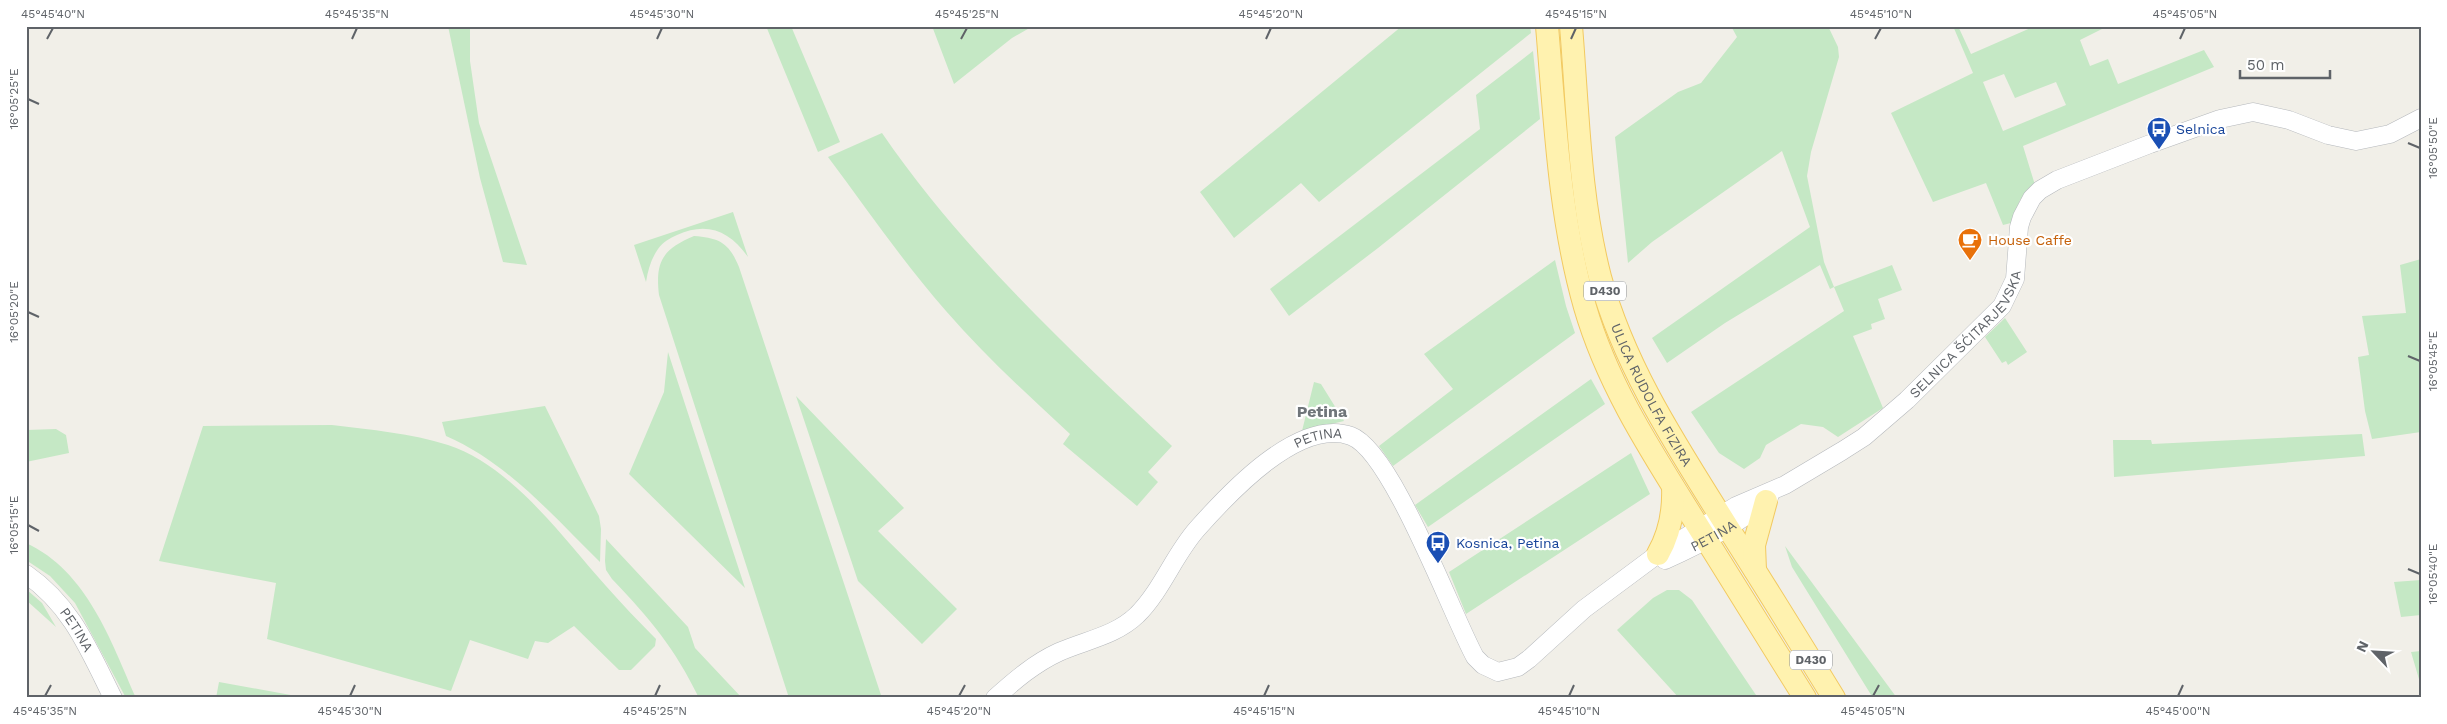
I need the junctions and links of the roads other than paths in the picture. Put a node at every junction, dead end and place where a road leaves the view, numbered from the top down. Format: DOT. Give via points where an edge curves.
graph roads {
  1 [pos="1547,26"];
  2 [pos="1571,26"];
  3 [pos="2421,118"];
  4 [pos="1881,422"];
  5 [pos="1784,485"];
  6 [pos="1673,487"];
  7 [pos="1766,501"];
  8 [pos="1724,521"];
  9 [pos="1702,534"];
  10 [pos="1658,554"];
  11 [pos="1755,571"];
  12 [pos="26,574"];
  13 [pos="1632,574"];
  14 [pos="113,698"];
  15 [pos="995,698"];
  16 [pos="1805,698"];
  17 [pos="1834,698"];
  1 -- 6 [label="main road, ULICA RUDOLFA FIZIRA / D430" via="1560,174 1574,263 1586,308 1614,385"];
  2 -- 8 [label="main road, ULICA RUDOLFA FIZIRA / D430" via="1589,224 1600,277 1620,336 1640,381"];
  3 -- 4 [label="street, SELNICA ŠĆITARJEVSKA" via="2390,134 2356,141 2253,112 2189,130 2057,180 2040,190 2025,208 2019,227 2014,279 2002,306"];
  4 -- 5 [label="street, PETINA" via="1864,437"];
  5 -- 7 [label="street, PETINA"];
  5 -- 8 [label="street, PETINA" via="1745,501"];
  6 -- 9 [label="main road, ULICA RUDOLFA FIZIRA / D430"];
  6 -- 10 [label="main road" via="1673,511 1668,534"];
  7 -- 8 [label="street, PETINA"];
  7 -- 11 [label="main road" via="1754,545"];
  8 -- 9 [label="street, PETINA"];
  8 -- 11 [label="main road, ULICA RUDOLFA FIZIRA / D430"];
  9 -- 10 [label="street, PETINA"];
  9 -- 13 [label="street, PETINA"];
  9 -- 16 [label="main road, ULICA RUDOLFA FIZIRA / D430"];
  10 -- 13 [label="street, PETINA"];
  11 -- 17 [label="main road, ULICA RUDOLFA FIZIRA / D430"];
  12 -- 14 [label="street, PETINA" via="56,597 66,610"];
  13 -- 15 [label="street, PETINA" via="1584,609 1518,667 1505,672 1492,670 1475,657 1405,508 1376,456 1352,436 1330,432 1316,434 1268,461 1205,521 1178,554 1152,598 1132,620 1118,630 1043,660"];
}
